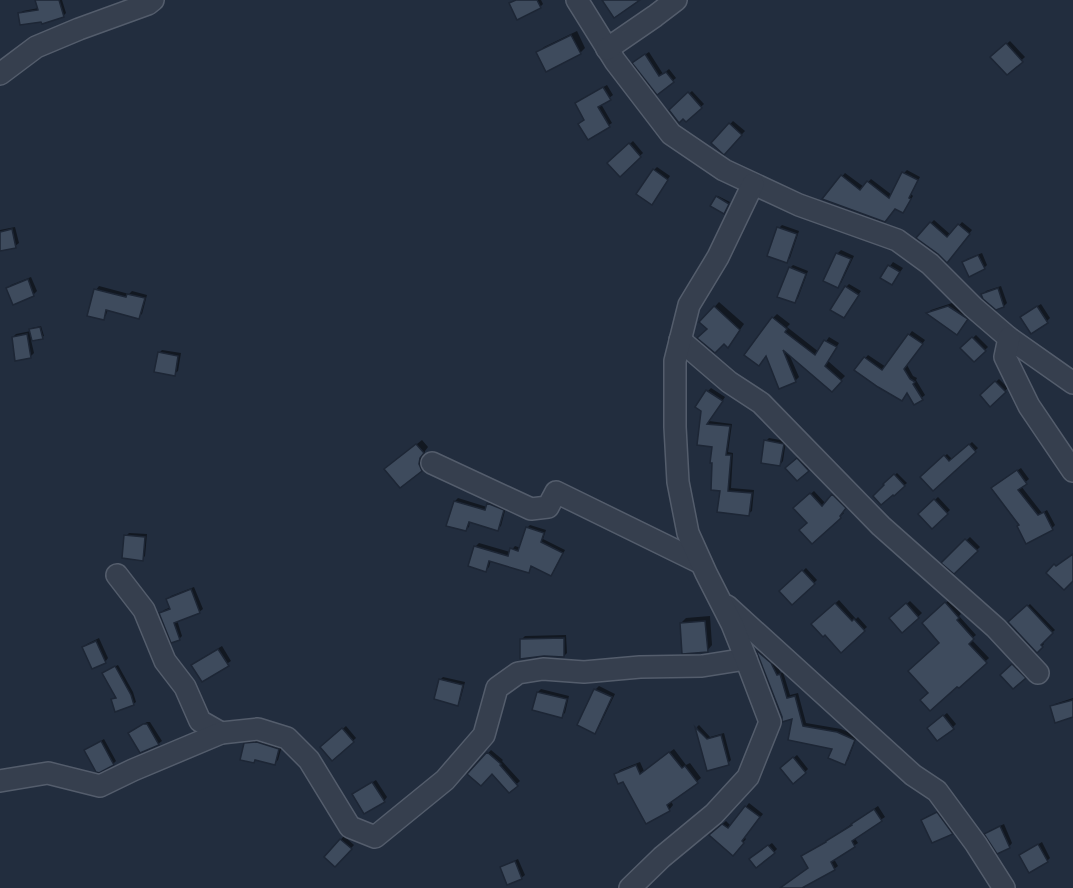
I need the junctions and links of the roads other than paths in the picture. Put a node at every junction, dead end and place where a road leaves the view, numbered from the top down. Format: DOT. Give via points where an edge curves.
graph roads {
  1 [pos="153,0"];
  2 [pos="577,0"];
  3 [pos="676,0"];
  4 [pos="607,49"];
  5 [pos="0,74"];
  6 [pos="753,184"];
  7 [pos="1009,338"];
  8 [pos="680,340"];
  9 [pos="1073,383"];
  10 [pos="432,463"];
  11 [pos="1073,471"];
  12 [pos="701,563"];
  13 [pos="117,575"];
  14 [pos="719,600"];
  15 [pos="746,659"];
  16 [pos="1038,673"];
  17 [pos="221,733"];
  18 [pos="0,781"];
  19 [pos="630,888"];
  20 [pos="1004,888"];
  1 -- 5 [label="street" via="36,47"];
  2 -- 4 [label="street"];
  3 -- 4 [label="street"];
  4 -- 6 [label="street" via="671,134 724,170"];
  6 -- 7 [label="street" via="897,240 930,264"];
  6 -- 8 [label="street" via="718,257 689,304"];
  7 -- 9 [label="street"];
  7 -- 11 [label="street" via="1005,357 1029,406"];
  8 -- 12 [label="street" via="675,361 678,482 688,533"];
  8 -- 16 [label="street" via="729,382 761,403 881,526 996,628"];
  10 -- 12 [label="street" via="531,509 548,507 556,492"];
  12 -- 14 [label="street"];
  13 -- 17 [label="street" via="144,610 165,661 184,687 200,721"];
  14 -- 15 [label="street"];
  14 -- 20 [label="street" via="913,775 937,791"];
  15 -- 17 [label="street" via="702,666 584,672 543,669 518,673 497,688 484,735 445,780 375,837 350,827 309,760 287,738 258,729"];
  15 -- 19 [label="street" via="770,722 748,777 714,814"];
  17 -- 18 [label="street" via="100,786 48,773"];
}
